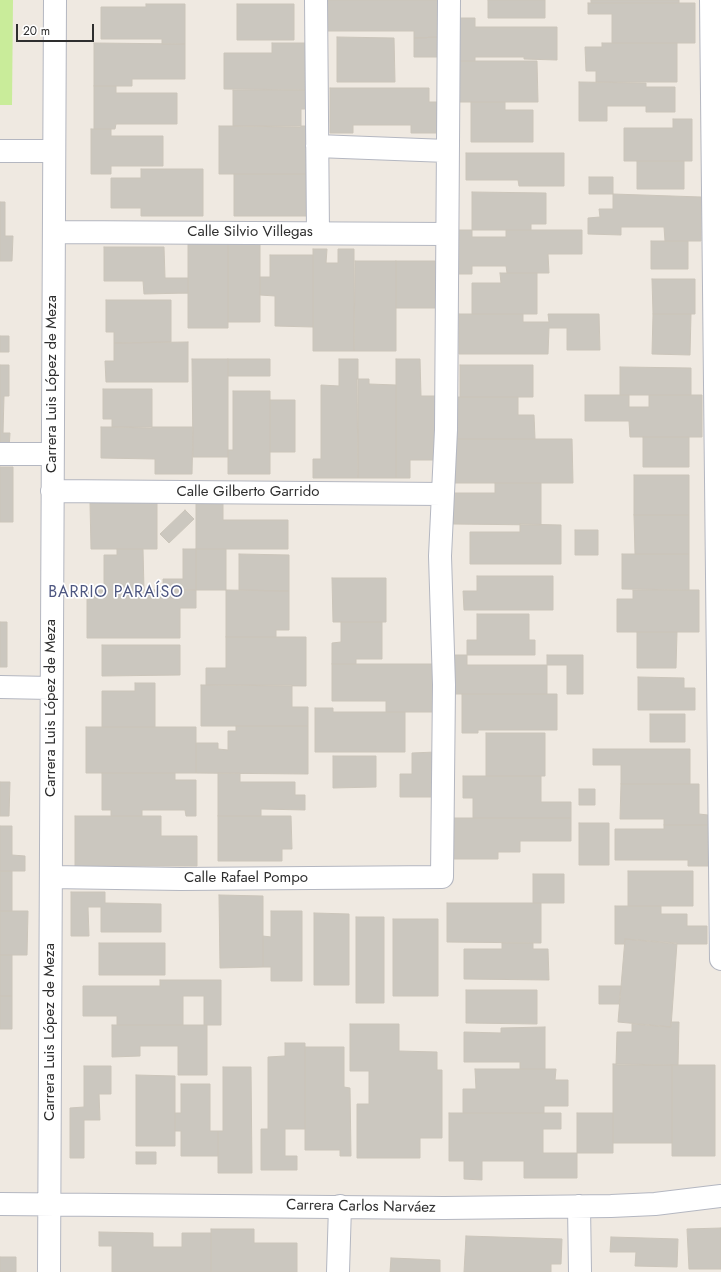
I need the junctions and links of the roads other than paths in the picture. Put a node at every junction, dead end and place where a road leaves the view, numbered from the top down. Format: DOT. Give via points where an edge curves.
graph roads {
  1 [pos="55,0"];
  2 [pos="316,0"];
  3 [pos="449,0"];
  4 [pos="711,0"];
  5 [pos="317,146"];
  6 [pos="0,151"];
  7 [pos="54,151"];
  8 [pos="447,151"];
  9 [pos="54,232"];
  10 [pos="318,233"];
  11 [pos="446,234"];
  12 [pos="0,454"];
  13 [pos="52,454"];
  14 [pos="52,491"];
  15 [pos="443,494"];
  16 [pos="0,687"];
  17 [pos="51,688"];
  18 [pos="51,877"];
  19 [pos="721,960"];
  20 [pos="721,1196"];
  21 [pos="0,1204"];
  22 [pos="50,1204"];
  23 [pos="340,1206"];
  24 [pos="579,1206"];
  25 [pos="49,1272"];
  26 [pos="338,1272"];
  27 [pos="580,1272"];
  1 -- 7 [label="street, Carrera Luis López de Meza"];
  2 -- 5 [label="street"];
  3 -- 8 [label="street"];
  4 -- 19 [label="street"];
  5 -- 8 [label="street"];
  5 -- 10 [label="street"];
  6 -- 7 [label="street"];
  7 -- 9 [label="street, Carrera Luis López de Meza"];
  8 -- 11 [label="street"];
  9 -- 10 [label="street, Calle Silvio Villegas"];
  9 -- 13 [label="street, Carrera Luis López de Meza"];
  10 -- 11 [label="street, Calle Silvio Villegas"];
  11 -- 15 [label="street" via="446,430"];
  12 -- 13 [label="street"];
  13 -- 14 [label="street, Carrera Luis López de Meza"];
  14 -- 15 [label="street, Calle Gilberto Garrido"];
  14 -- 17 [label="street, Carrera Luis López de Meza"];
  15 -- 18 [label="street, Calle Rafael Pompo" via="440,556 444,685 442,877"];
  16 -- 17 [label="street"];
  17 -- 18 [label="street, Carrera Luis López de Meza"];
  18 -- 22 [label="street, Carrera Luis López de Meza"];
  20 -- 24 [label="street, Carrera Carlos Narváez" via="655,1204"];
  21 -- 22 [label="street, Carrera Carlos Narváez"];
  22 -- 23 [label="street, Carrera Carlos Narváez"];
  22 -- 25 [label="street, Carrera Luis López de Meza"];
  23 -- 24 [label="street, Carrera Carlos Narváez"];
  23 -- 26 [label="street"];
  24 -- 27 [label="street"];
}
